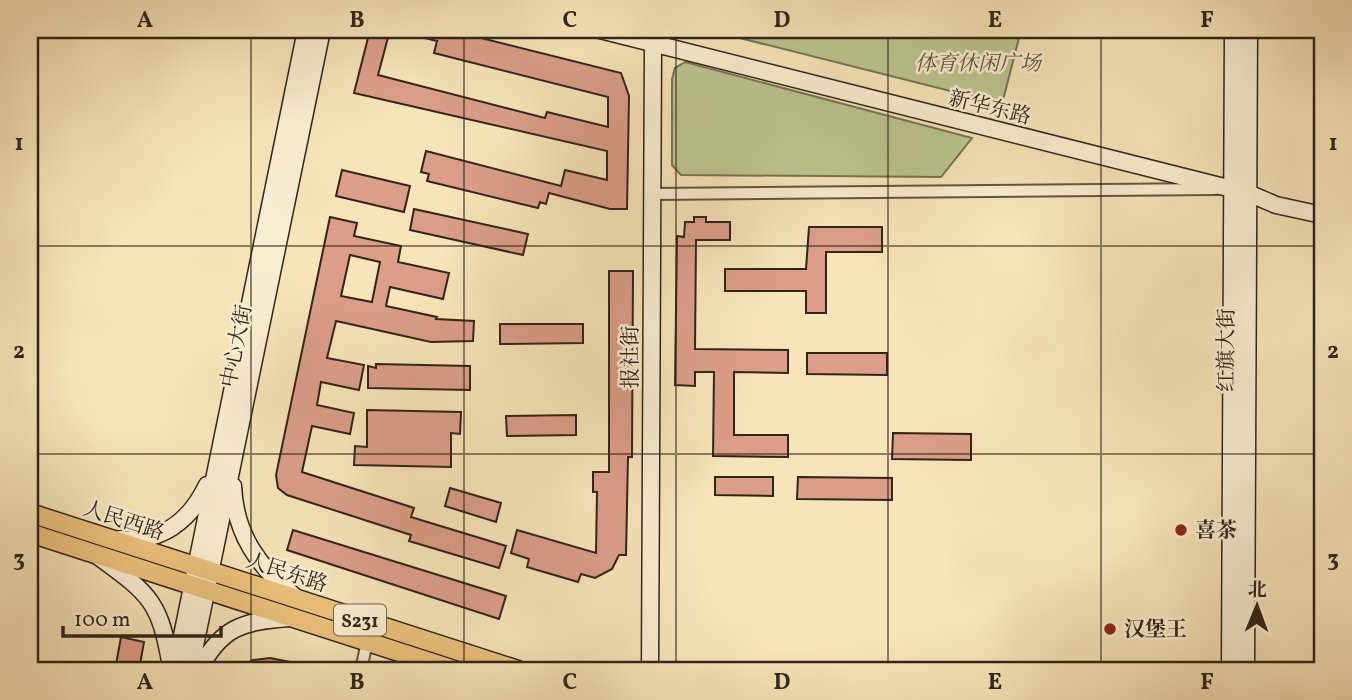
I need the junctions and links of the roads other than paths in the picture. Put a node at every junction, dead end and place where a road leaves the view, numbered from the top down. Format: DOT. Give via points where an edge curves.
graph roads {
  1 [pos="306,30"];
  2 [pos="322,30"];
  3 [pos="600,30"];
  4 [pos="1233,30"];
  5 [pos="1249,30"];
  6 [pos="653,44"];
  7 [pos="1240,191"];
  8 [pos="652,194"];
  9 [pos="1322,206"];
  10 [pos="1322,215"];
  11 [pos="222,443"];
  12 [pos="235,456"];
  13 [pos="30,513"];
  14 [pos="30,533"];
  15 [pos="107,538"];
  16 [pos="94,554"];
  17 [pos="203,569"];
  18 [pos="199,588"];
  19 [pos="299,600"];
  20 [pos="291,617"];
  21 [pos="367,642"];
  22 [pos="173,670"];
  23 [pos="191,670"];
  24 [pos="199,670"];
  25 [pos="360,670"];
  26 [pos="455,670"];
  27 [pos="517,670"];
  28 [pos="650,670"];
  29 [pos="1230,670"];
  30 [pos="1247,670"];
  1 -- 11 [label="main road, 中心大街"];
  2 -- 12 [label="main road, 中心大街"];
  3 -- 6 [label="main road, 新华东路"];
  4 -- 7 [label="main road, 红旗大街"];
  5 -- 7 [label="main road, 红旗大街"];
  6 -- 7 [label="main road, 新华东路"];
  6 -- 8 [label="main road, 报社街"];
  7 -- 8 [label="street"];
  7 -- 9 [label="main road, 新华东路"];
  7 -- 10 [label="main road, 新华东路"];
  7 -- 29 [label="main road, 红旗大街"];
  7 -- 30 [label="main road, 红旗大街"];
  8 -- 28 [label="main road, 报社街"];
  11 -- 15 [label="main road" via="198,504 178,525 150,537"];
  11 -- 17 [label="main road, 中心大街"];
  12 -- 17 [label="main road, 中心大街"];
  12 -- 19 [label="main road" via="233,495 245,540 264,569"];
  13 -- 15 [label="main road, 人民西路 / S231"];
  14 -- 16 [label="main road, 人民西路 / S231"];
  15 -- 17 [label="main road, 人民西路 / S231"];
  16 -- 18 [label="main road, 人民西路 / S231"];
  16 -- 22 [label="main road" via="144,590 153,603 163,624"];
  17 -- 18 [label="main road, 中心大街"];
  17 -- 19 [label="main road, 人民东路 / S231"];
  18 -- 20 [label="main road, 人民东路 / S231"];
  18 -- 22 [label="main road, 中心大街"];
  18 -- 23 [label="main road, 中心大街"];
  19 -- 27 [label="main road, 人民东路 / S231"];
  20 -- 21 [label="main road, 人民东路 / S231"];
  20 -- 24 [label="main road" via="254,621 226,633"];
  21 -- 25 [label="street"];
  21 -- 26 [label="main road, 人民东路 / S231"];
}
